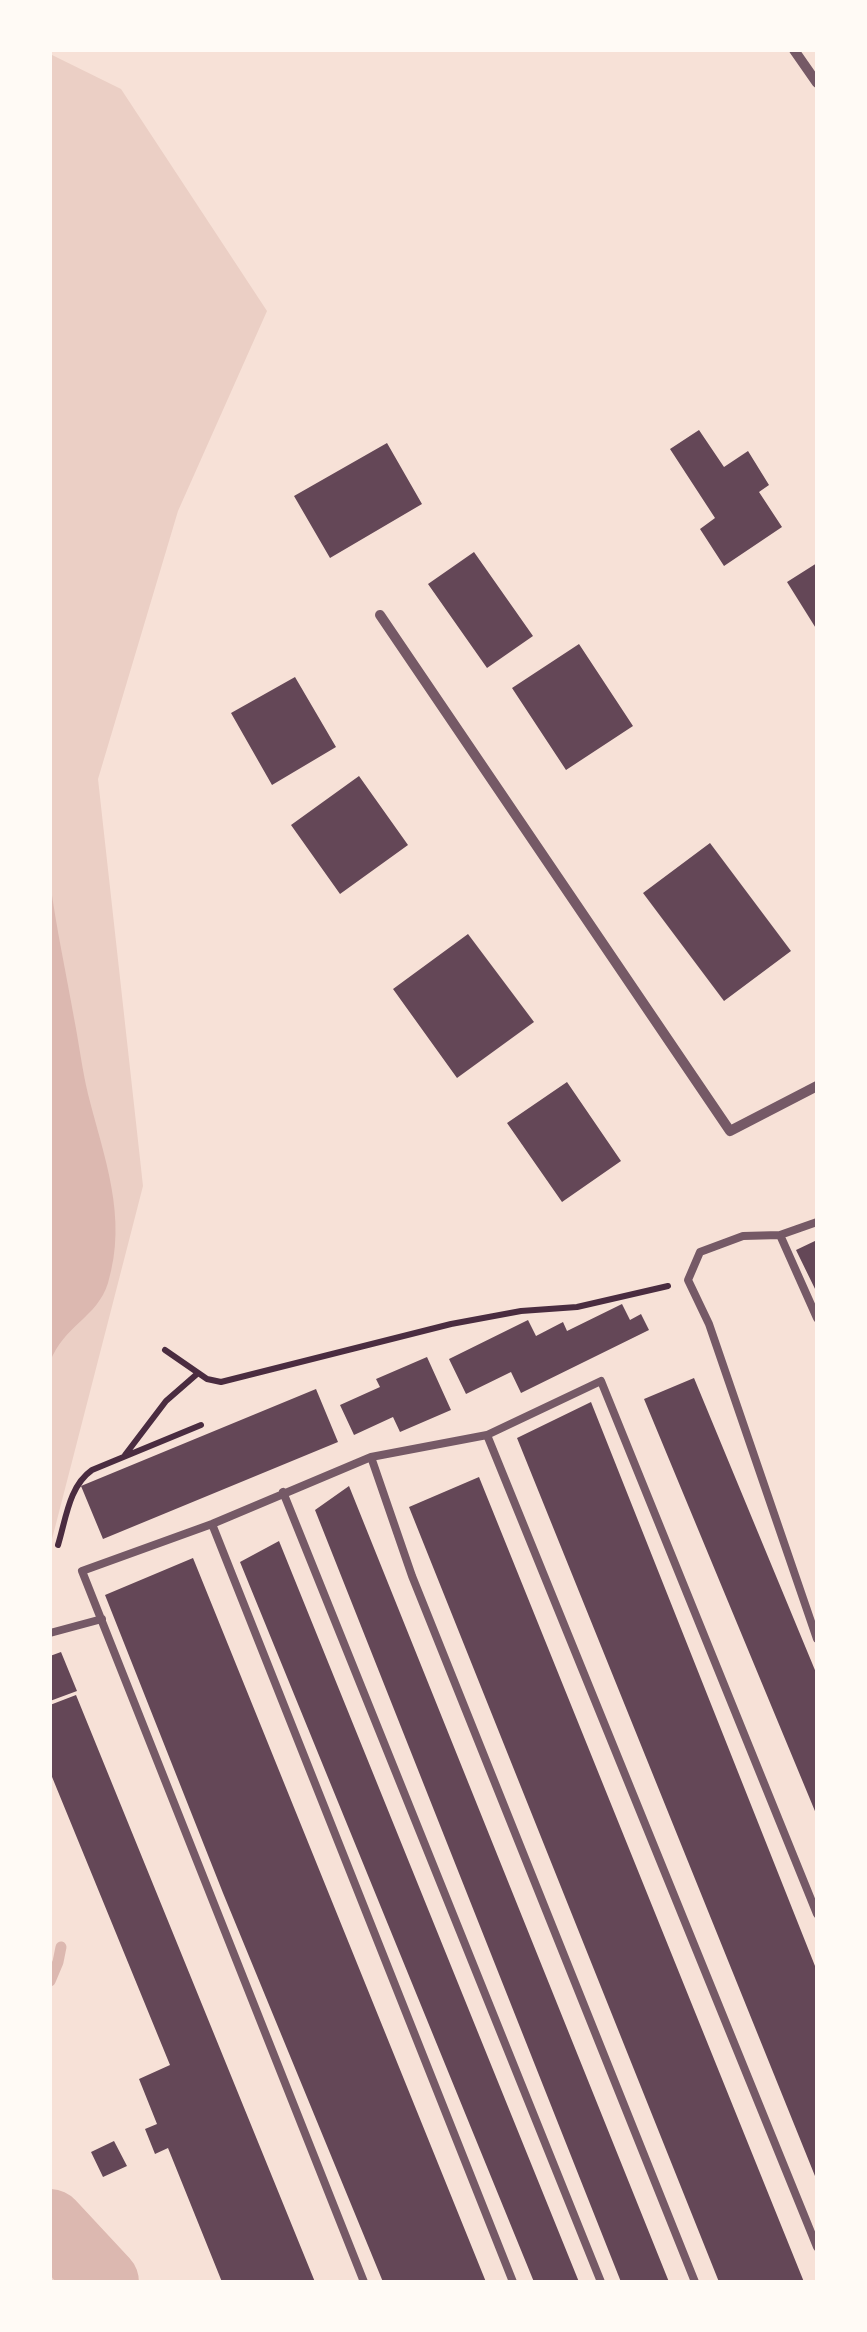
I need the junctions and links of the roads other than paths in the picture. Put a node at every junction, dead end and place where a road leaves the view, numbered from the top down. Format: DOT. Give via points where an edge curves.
graph roads {
  1 [pos="794,50"];
  2 [pos="817,83"];
  3 [pos="380,615"];
  4 [pos="817,1086"];
  5 [pos="817,1222"];
  6 [pos="780,1236"];
  7 [pos="817,1318"];
  8 [pos="487,1435"];
  9 [pos="371,1456"];
  10 [pos="283,1492"];
  11 [pos="212,1524"];
  12 [pos="102,1619"];
  13 [pos="50,1633"];
  14 [pos="817,1639"];
  15 [pos="817,1914"];
  16 [pos="817,2247"];
  17 [pos="364,2282"];
  18 [pos="513,2282"];
  19 [pos="601,2282"];
  20 [pos="695,2282"];
  1 -- 2 [label="street"];
  3 -- 4 [label="street" via="730,1132"];
  5 -- 6 [label="lane"];
  6 -- 7 [label="lane"];
  6 -- 14 [label="lane" via="743,1236 700,1252 688,1280"];
  8 -- 9 [label="lane"];
  8 -- 15 [label="lane" via="601,1382"];
  8 -- 16 [label="lane"];
  9 -- 10 [label="lane"];
  9 -- 20 [label="lane" via="412,1576"];
  10 -- 11 [label="lane"];
  10 -- 19 [label="lane"];
  11 -- 12 [label="lane" via="82,1571"];
  11 -- 18 [label="lane"];
  12 -- 13 [label="lane"];
  12 -- 17 [label="lane"];
}
